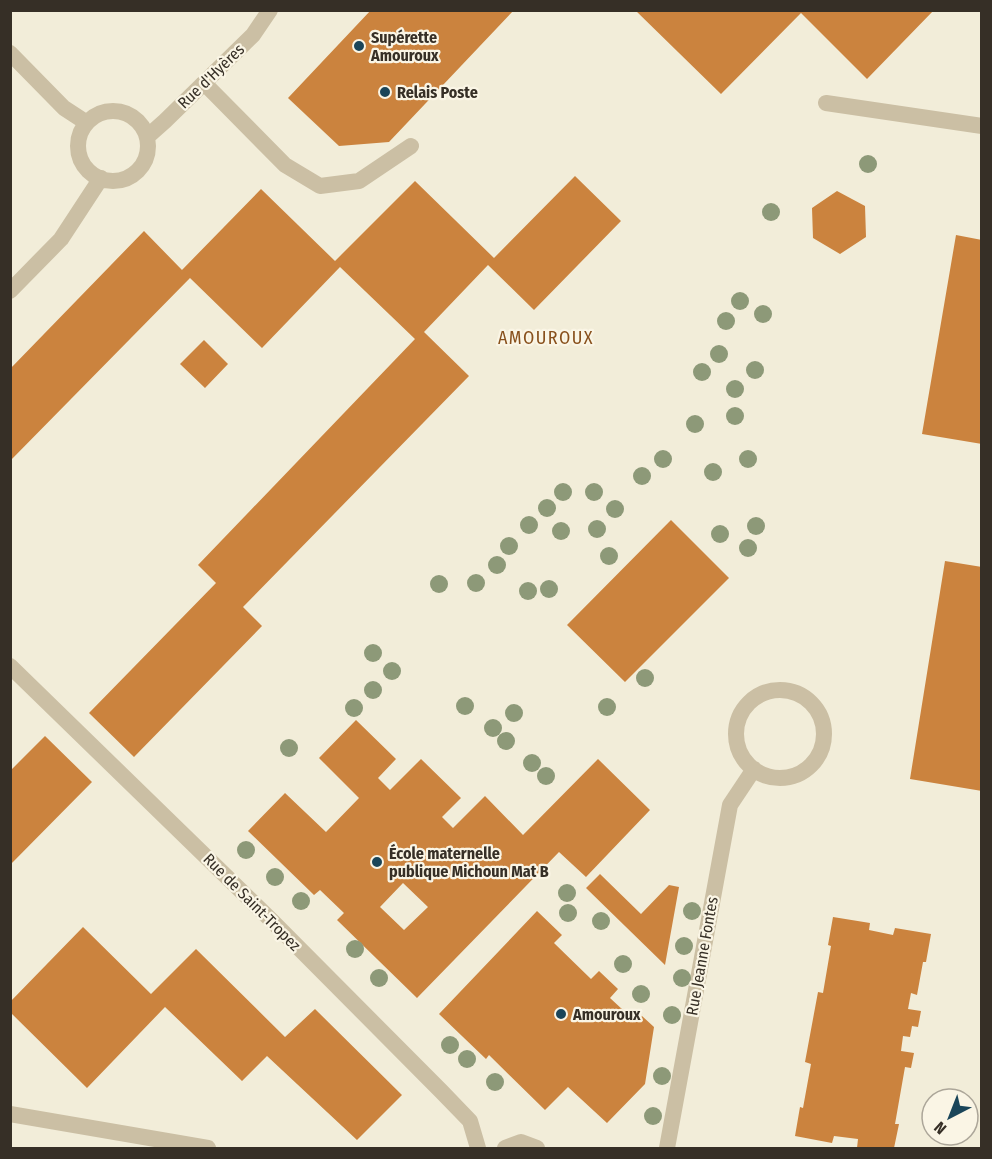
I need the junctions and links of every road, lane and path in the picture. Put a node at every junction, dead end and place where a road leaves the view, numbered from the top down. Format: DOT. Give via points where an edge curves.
graph roads {
  1 [pos="270,10"];
  2 [pos="10,53"];
  3 [pos="204,83"];
  4 [pos="826,103"];
  5 [pos="87,123"];
  6 [pos="981,126"];
  7 [pos="147,136"];
  8 [pos="411,146"];
  9 [pos="101,178"];
  10 [pos="10,291"];
  11 [pos="10,666"];
  12 [pos="754,769"];
  13 [pos="10,1114"];
  14 [pos="208,1149"];
  15 [pos="478,1149"];
  16 [pos="505,1149"];
  17 [pos="537,1149"];
  18 [pos="667,1149"];
  1 -- 3 [label="street, Rue d'Hyères" via="254,35"];
  2 -- 5 [label="street" via="64,108"];
  3 -- 7 [label="street, Rue d'Hyères"];
  3 -- 8 [label="street" via="285,165 320,186 359,181"];
  4 -- 6 [label="street"];
  5 -- 7 [label="street" via="105,112 126,113"];
  5 -- 9 [label="street" via="78,143 79,154 91,173"];
  7 -- 9 [label="street" via="146,155 136,171 120,180"];
  9 -- 10 [label="street" via="61,239"];
  11 -- 15 [label="street, Rue de Saint-Tropez" via="441,1091 470,1121"];
  12 -- 12 [label="street" via="767,776 798,775 820,754 823,725 807,699 778,691 750,702 736,729 743,758"];
  12 -- 18 [label="street, Rue Jeanne Fontes" via="730,805"];
  13 -- 14 [label="street"];
  16 -- 17 [label="street" via="521,1142"];
}
